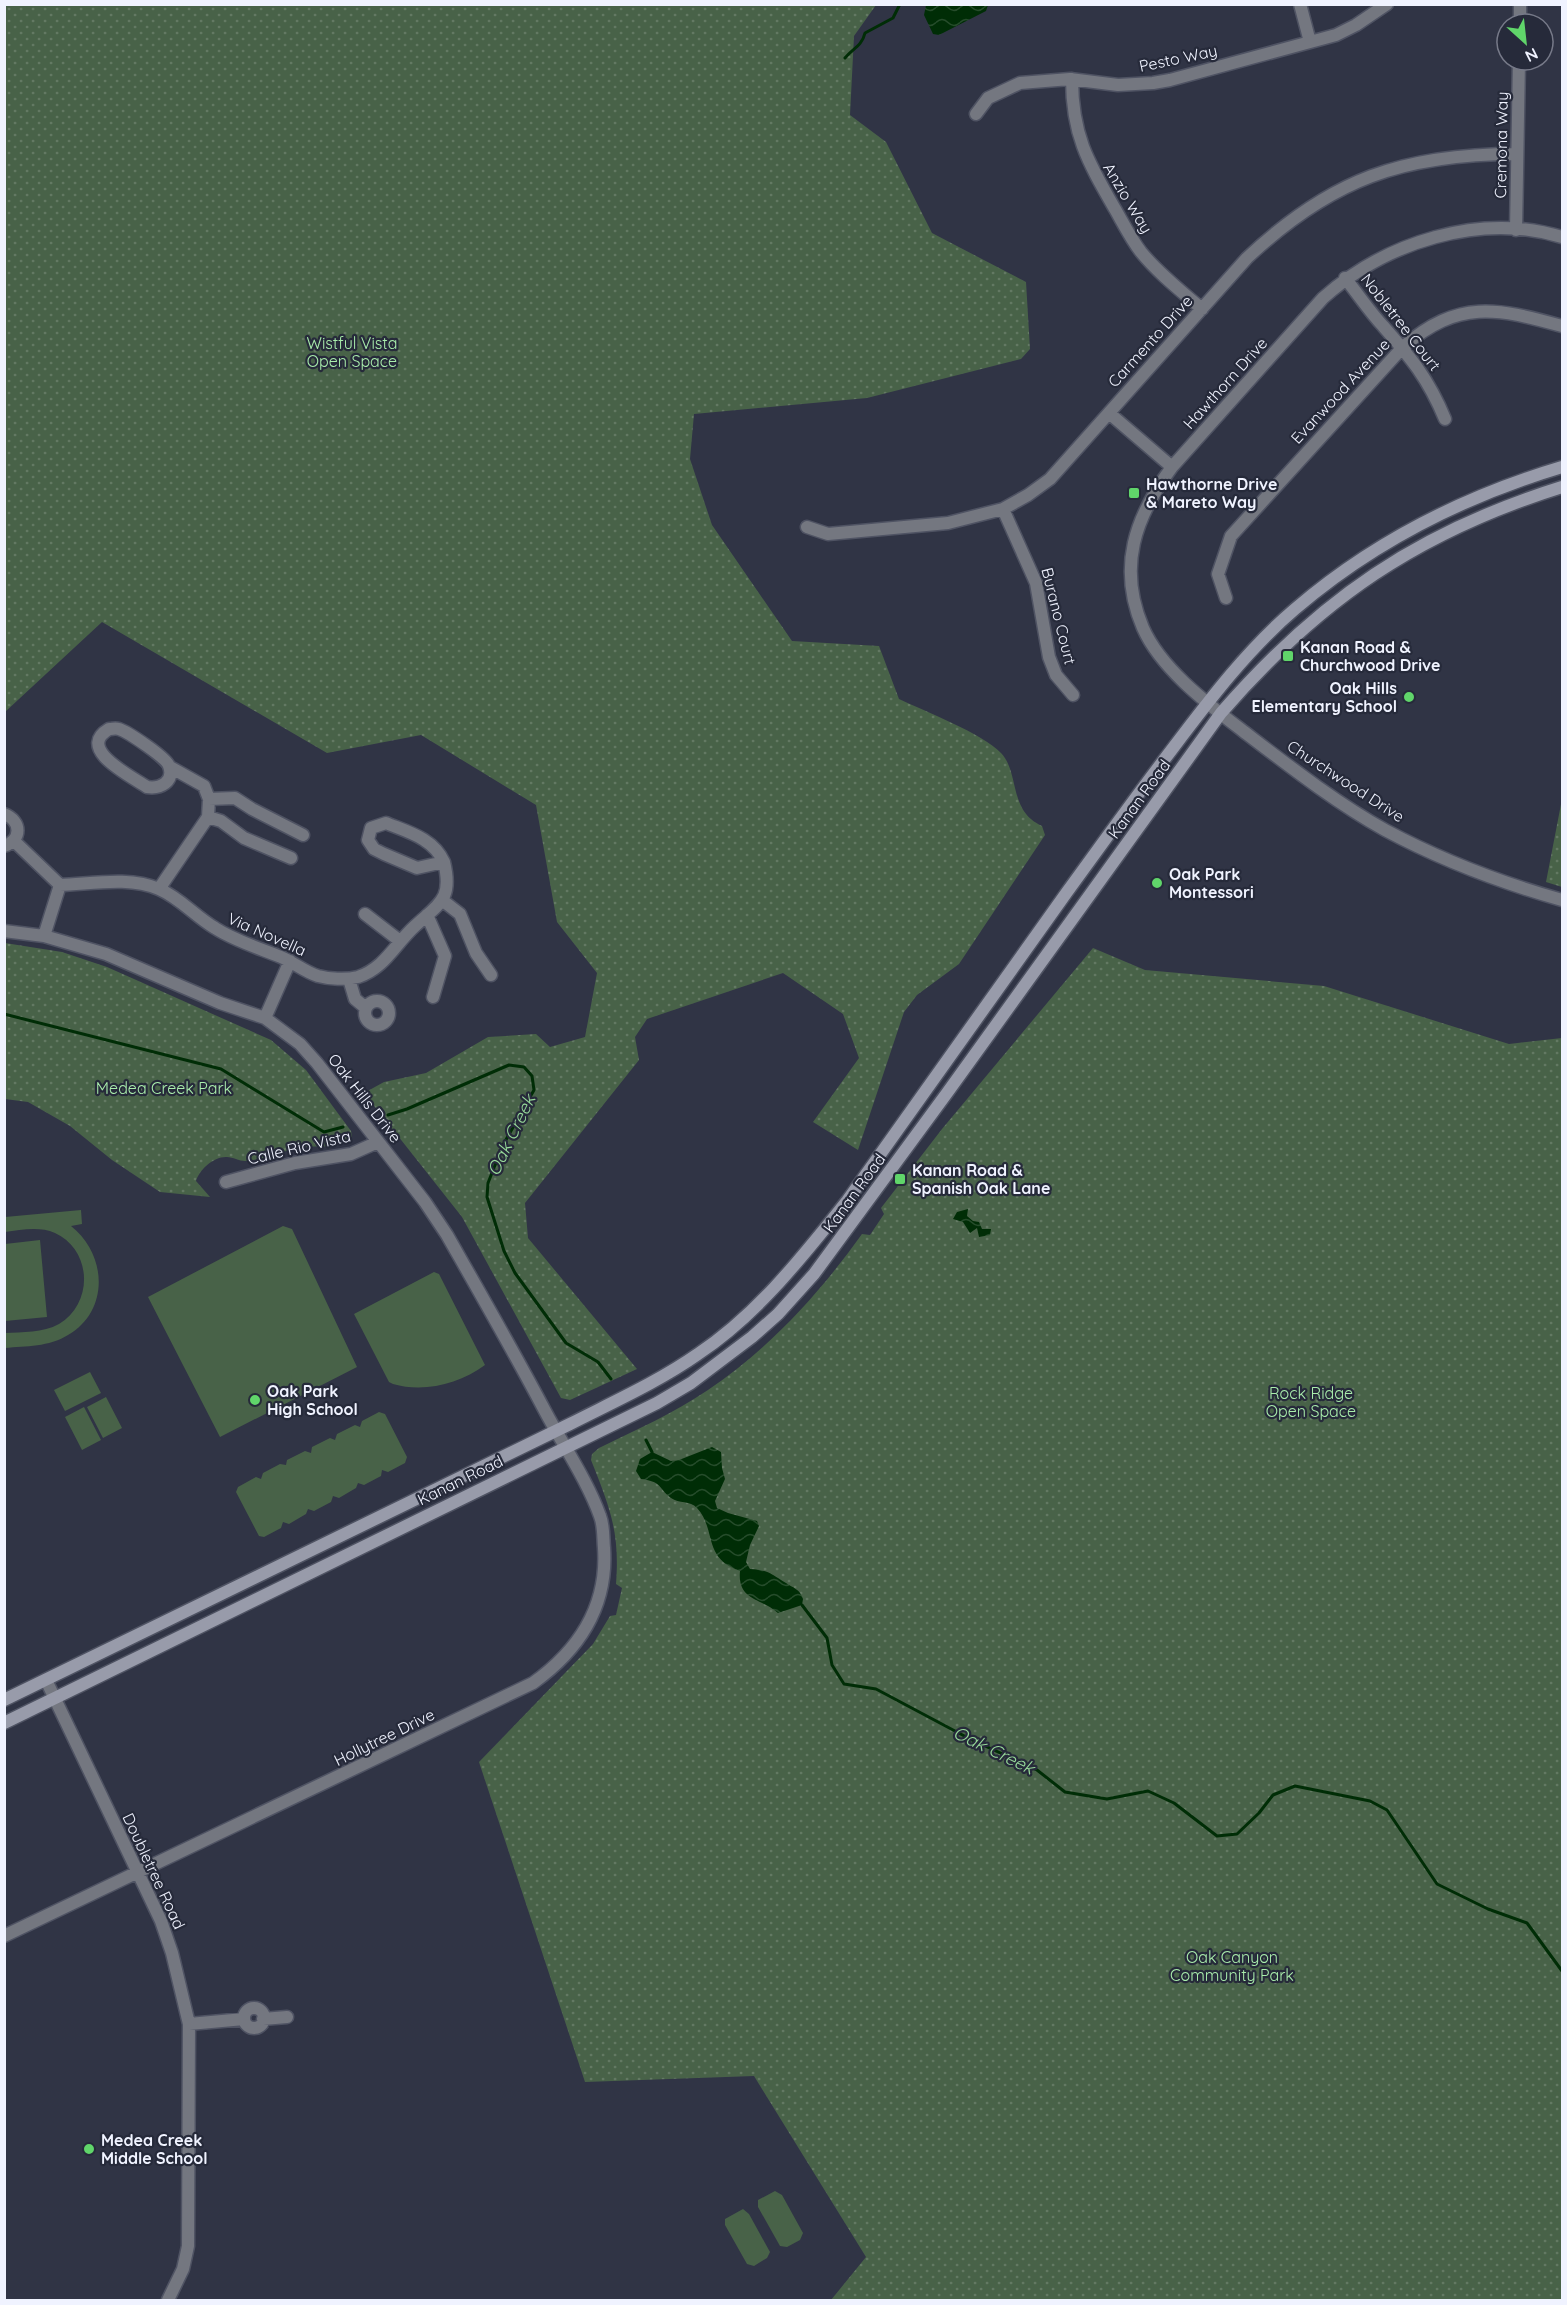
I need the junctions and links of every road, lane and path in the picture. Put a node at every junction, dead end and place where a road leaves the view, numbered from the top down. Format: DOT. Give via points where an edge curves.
graph roads {
  1 [pos="1300,4"];
  2 [pos="1387,4"];
  3 [pos="1310,42"];
  4 [pos="1519,72"];
  5 [pos="1072,79"];
  6 [pos="976,114"];
  7 [pos="1517,154"];
  8 [pos="1515,230"];
  9 [pos="1563,237"];
  10 [pos="1346,278"];
  11 [pos="1202,309"];
  12 [pos="1563,326"];
  13 [pos="1402,347"];
  14 [pos="1109,413"];
  15 [pos="1445,419"];
  16 [pos="1172,467"];
  17 [pos="1563,467"];
  18 [pos="1563,487"];
  19 [pos="1003,509"];
  20 [pos="807,527"];
  21 [pos="1226,598"];
  22 [pos="1072,695"];
  23 [pos="1208,702"];
  24 [pos="1221,713"];
  25 [pos="170,767"];
  26 [pos="209,799"];
  27 [pos="4,814"];
  28 [pos="208,817"];
  29 [pos="303,835"];
  30 [pos="9,844"];
  31 [pos="291,858"];
  32 [pos="444,862"];
  33 [pos="60,885"];
  34 [pos="159,889"];
  35 [pos="442,900"];
  36 [pos="1563,900"];
  37 [pos="365,914"];
  38 [pos="427,915"];
  39 [pos="4,931"];
  40 [pos="44,936"];
  41 [pos="400,941"];
  42 [pos="290,961"];
  43 [pos="491,975"];
  44 [pos="349,979"];
  45 [pos="433,997"];
  46 [pos="366,1008"];
  47 [pos="264,1018"];
  48 [pos="378,1142"];
  49 [pos="226,1182"];
  50 [pos="556,1431"];
  51 [pos="565,1447"];
  52 [pos="46,1680"];
  53 [pos="54,1699"];
  54 [pos="4,1700"];
  55 [pos="4,1723"];
  56 [pos="138,1872"];
  57 [pos="4,1936"];
  58 [pos="287,2018"];
  59 [pos="189,2024"];
  60 [pos="168,2301"];
  1 -- 3 [label="street"];
  2 -- 3 [label="street, Pesto Way" via="1356,26"];
  3 -- 5 [label="street, Pesto Way" via="1153,83 1118,85"];
  4 -- 7 [label="street, Cremona Way"];
  5 -- 6 [label="street, Pesto Way" via="1020,83 988,98"];
  5 -- 11 [label="street, Anzio Way" via="1075,126 1091,168 1141,252"];
  7 -- 8 [label="street, Cremona Way"];
  7 -- 11 [label="street, Carmento Drive" via="1427,159 1342,188 1272,234"];
  8 -- 9 [label="street, Hawthorn Drive"];
  8 -- 10 [label="street, Hawthorn Drive" via="1469,231 1426,239 1385,255"];
  10 -- 13 [label="street, Nobletree Court"];
  10 -- 16 [label="street, Hawthorn Drive" via="1323,298"];
  11 -- 14 [label="street, Carmento Drive"];
  12 -- 13 [label="street, Evanwood Avenue" via="1515,313 1479,311 1435,322"];
  13 -- 15 [label="street, Nobletree Court" via="1421,370"];
  13 -- 21 [label="street, Evanwood Avenue" via="1231,536 1218,574"];
  14 -- 16 [label="street"];
  14 -- 19 [label="street, Carmento Drive" via="1050,479"];
  16 -- 23 [label="street, Hawthorn Drive" via="1138,524 1132,557 1133,594 1142,626 1160,657"];
  17 -- 23 [label="main road, Kanan Road" via="1441,513 1364,557 1293,611"];
  18 -- 24 [label="main road, Kanan Road" via="1447,531 1372,575 1300,630"];
  19 -- 20 [label="street, Carmento Drive" via="948,523 828,534"];
  19 -- 22 [label="street, Burano Court" via="1036,583 1049,657 1056,675"];
  23 -- 24 [label="street, Hawthorn Drive"];
  23 -- 50 [label="main road, Kanan Road" via="1115,825 847,1201 796,1264 740,1321 700,1353 648,1385"];
  24 -- 36 [label="street, Churchwood Drive" via="1298,773 1387,830 1456,864"];
  24 -- 51 [label="main road, Kanan Road" via="874,1193 797,1293 752,1337 691,1383"];
  25 -- 25 [label="street" via="120,730 109,729 99,738 101,755 147,787 156,789 166,784"];
  25 -- 26 [label="street" via="204,786"];
  26 -- 28 [label="street"];
  26 -- 29 [label="street" via="235,798"];
  27 -- 30 [label="street" via="18,825 18,834"];
  28 -- 31 [label="street"];
  28 -- 34 [label="street"];
  30 -- 33 [label="street"];
  32 -- 32 [label="street" via="425,839 386,823 371,828 368,834 374,849 417,868"];
  32 -- 35 [label="street" via="449,882"];
  33 -- 34 [label="street, Via Novella" via="127,882"];
  33 -- 40 [label="street"];
  34 -- 42 [label="street, Via Novella" via="227,936"];
  35 -- 38 [label="street, Via Novella"];
  35 -- 43 [label="street" via="460,914 476,953"];
  37 -- 41 [label="street"];
  38 -- 41 [label="street, Via Novella"];
  38 -- 45 [label="street" via="445,956"];
  39 -- 40 [label="street, Oak Hills Drive"];
  40 -- 47 [label="street, Oak Hills Drive" via="106,954"];
  41 -- 44 [label="street, Via Novella" via="375,969"];
  42 -- 44 [label="street, Via Novella" via="316,975"];
  42 -- 47 [label="street"];
  44 -- 46 [label="street" via="355,999"];
  47 -- 48 [label="street, Oak Hills Drive" via="300,1044"];
  48 -- 49 [label="street, Calle Rio Vista" via="351,1154 295,1163"];
  48 -- 50 [label="street, Oak Hills Drive" via="443,1228"];
  50 -- 51 [label="street, Oak Hills Drive"];
  50 -- 52 [label="main road, Kanan Road"];
  51 -- 53 [label="main road, Kanan Road"];
  51 -- 56 [label="street, Hollytree Drive" via="601,1517 605,1564 591,1620 564,1658 515,1693"];
  52 -- 53 [label="street, Doubletree Road"];
  52 -- 54 [label="main road, Kanan Road"];
  53 -- 55 [label="main road, Kanan Road"];
  53 -- 56 [label="street, Doubletree Road"];
  56 -- 57 [label="street, Hollytree Drive"];
  56 -- 59 [label="street, Doubletree Road" via="172,1953"];
  58 -- 59 [label="street" via="263,2019 262,2013 254,2008 245,2013 244,2019"];
  59 -- 60 [label="street, Doubletree Road" via="188,2246 183,2269"];
}
